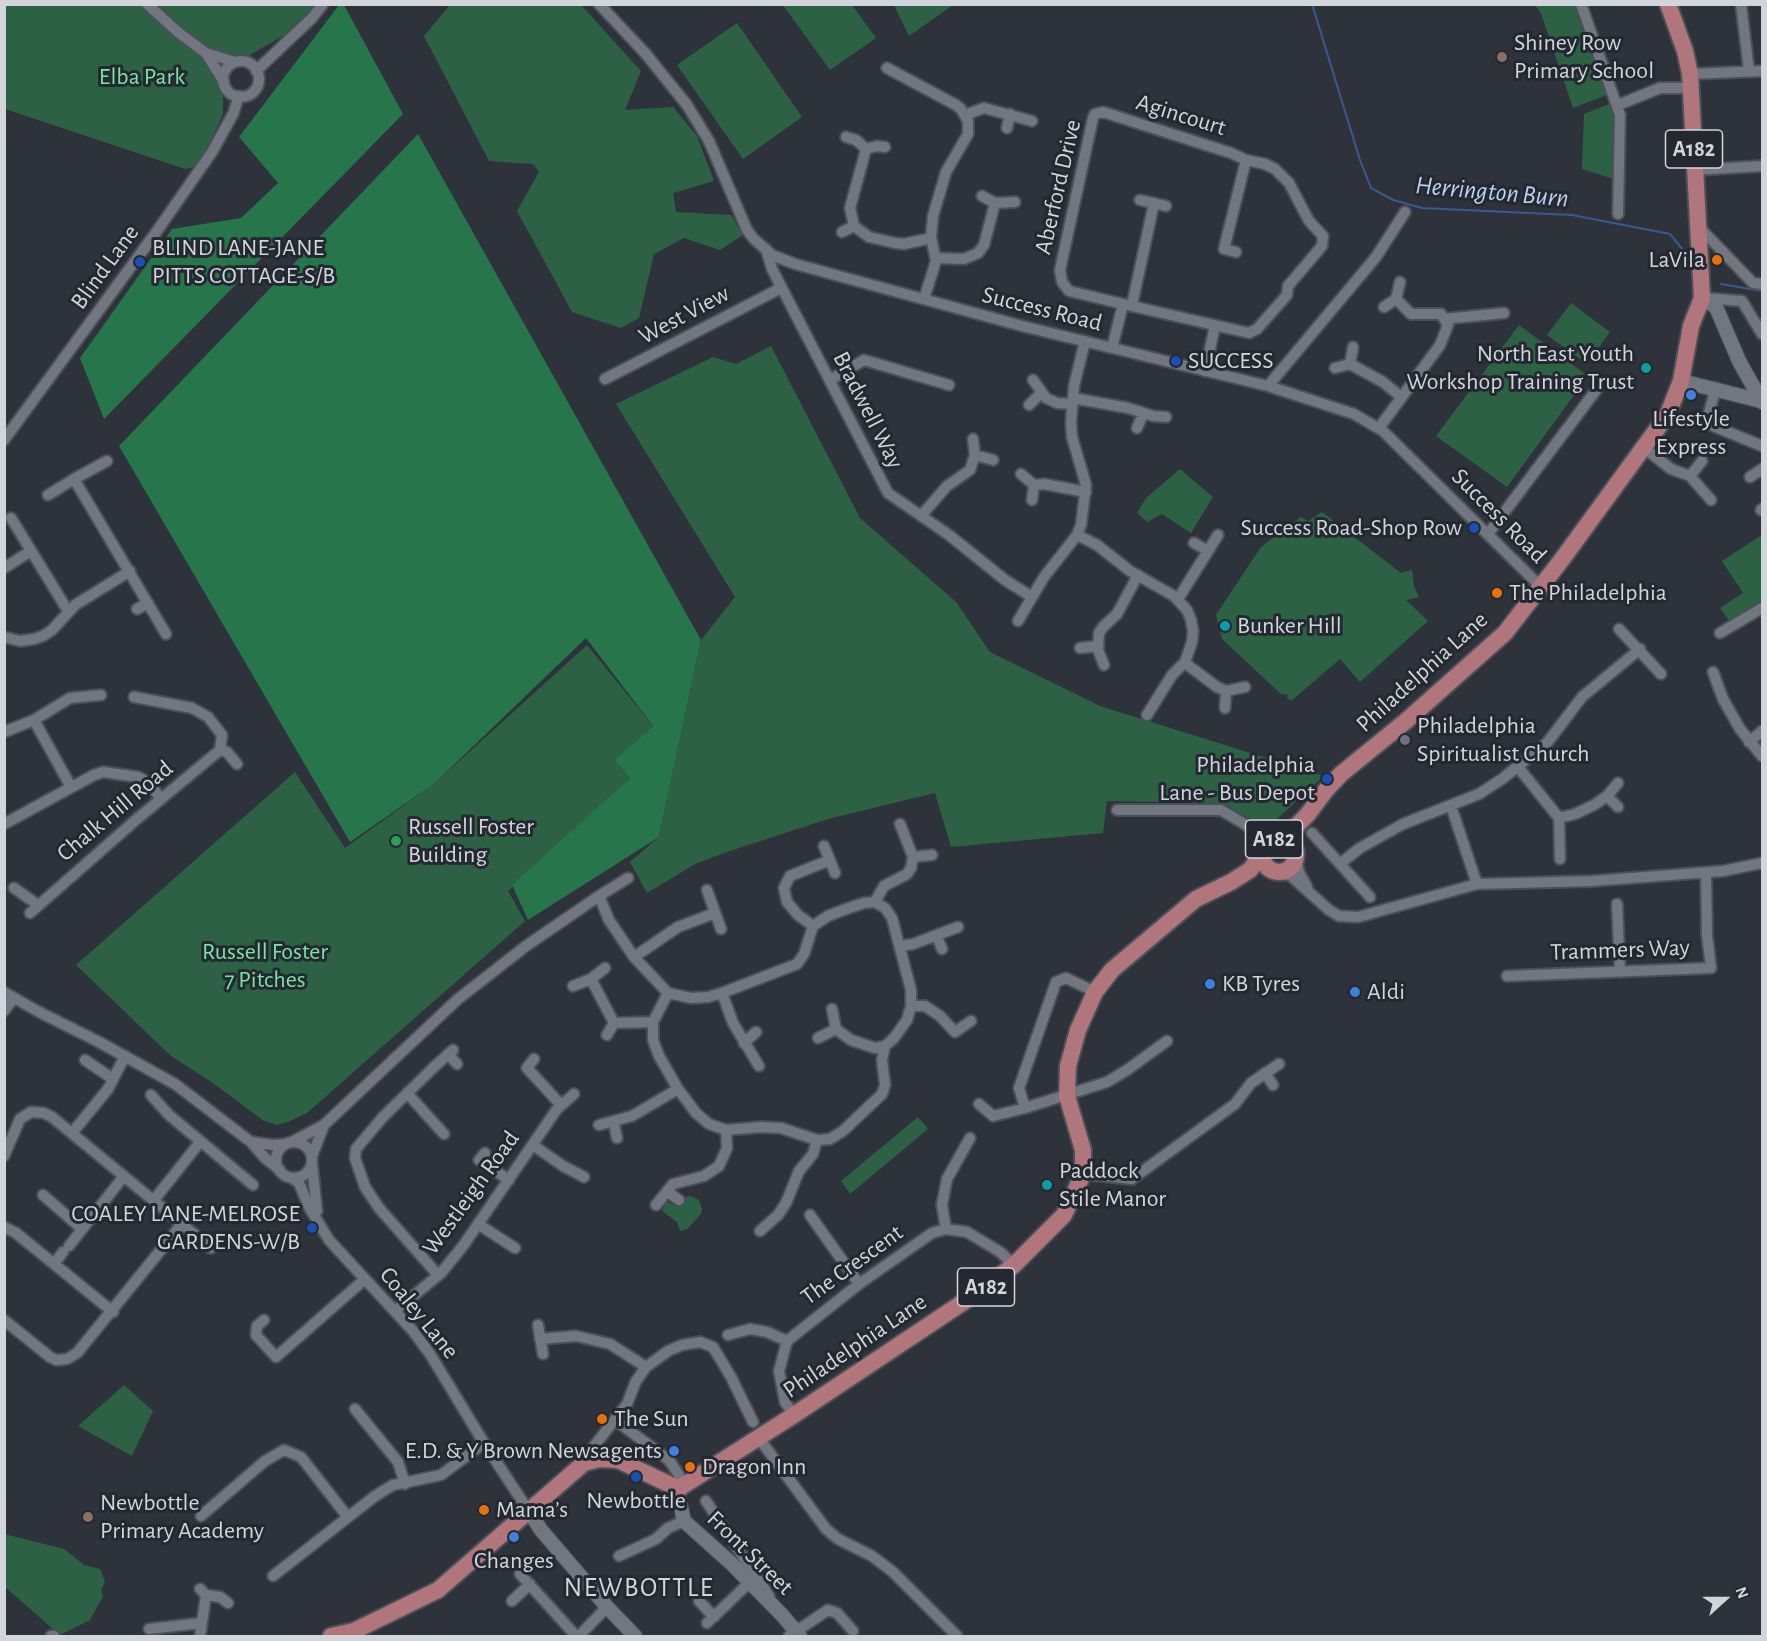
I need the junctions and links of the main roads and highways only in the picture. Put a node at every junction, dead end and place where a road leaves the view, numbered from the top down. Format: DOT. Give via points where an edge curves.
graph roads {
  1 [pos="1668,4"];
  2 [pos="1289,846"];
  3 [pos="1262,851"];
  4 [pos="1277,873"];
  5 [pos="1231,882"];
  6 [pos="354,1634"];
  7 [pos="331,1636"];
  1 -- 2 [label="main road, Philadelphia Lane / A182" via="1691,81 1702,298 1691,326 1681,381 1668,414 1505,633 1341,774 1326,789"];
  2 -- 3 [label="main road, Philadelphia Lane / A182" via="1269,841"];
  2 -- 4 [label="main road, Philadelphia Lane / A182" via="1291,868"];
  3 -- 4 [label="main road, A182" via="1263,863"];
  3 -- 5 [label="main road, Philadelphia Lane / A182" via="1250,870"];
  4 -- 5 [label="main road, Philadelphia Lane / A182"];
  5 -- 6 [label="main road, Philadelphia Lane / A182" via="1196,898 1112,970 1095,992 1068,1066 1067,1096 1083,1150 1083,1174 1064,1215 1014,1265 794,1415 755,1430 679,1487 618,1460 584,1463 438,1590"];
  6 -- 7 [label="main road"];
}
